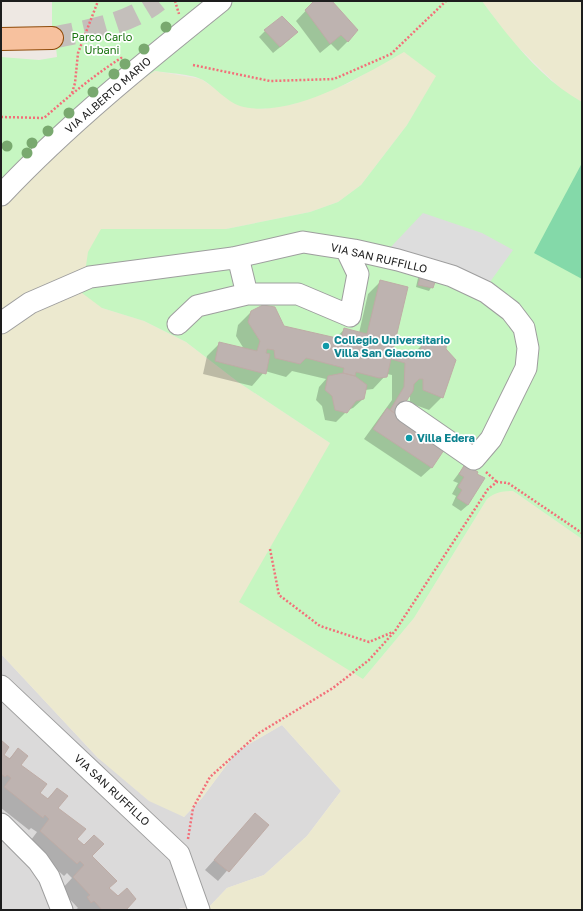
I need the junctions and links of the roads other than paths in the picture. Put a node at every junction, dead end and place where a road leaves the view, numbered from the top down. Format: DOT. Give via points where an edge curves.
graph roads {
  1 [pos="221,1"];
  2 [pos="52,38"];
  3 [pos="1,39"];
  4 [pos="1,195"];
  5 [pos="346,249"];
  6 [pos="238,257"];
  7 [pos="247,294"];
  8 [pos="1,323"];
  9 [pos="178,324"];
  10 [pos="406,412"];
  11 [pos="1,686"];
  12 [pos="1,824"];
  13 [pos="62,910"];
  14 [pos="199,910"];
  1 -- 4 [label="street, VIA ALBERTO MARIO" via="140,65 46,150"];
  2 -- 3 [label="main road"];
  5 -- 6 [label="street, VIA SAN RUFFILLO" via="303,242"];
  5 -- 7 [label="street" via="358,274 350,316 298,294"];
  5 -- 10 [label="street, VIA SAN RUFFILLO" via="398,260 452,276 486,292 511,311 524,328 528,348 526,368 491,439 474,459"];
  6 -- 7 [label="street"];
  6 -- 8 [label="street, VIA SAN RUFFILLO" via="90,277 30,303"];
  7 -- 9 [label="street" via="198,306"];
  11 -- 14 [label="street, VIA SAN RUFFILLO" via="179,854"];
  12 -- 13 [label="street" via="38,861 49,878"];
}
